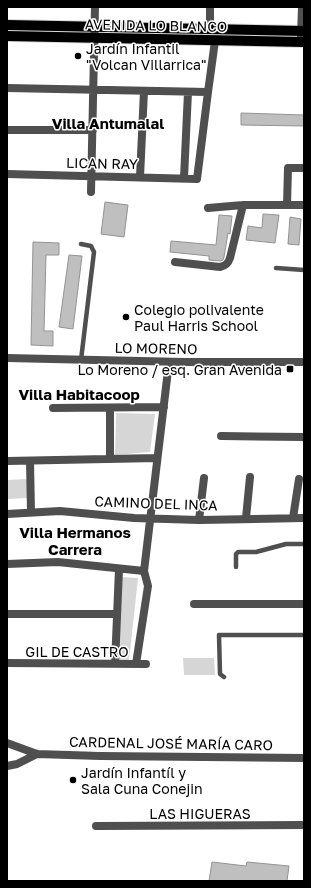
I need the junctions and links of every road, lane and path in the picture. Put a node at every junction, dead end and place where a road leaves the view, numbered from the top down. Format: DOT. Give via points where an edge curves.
graph roads {
  1 [pos="95,7"];
  2 [pos="210,7"];
  3 [pos="302,7"];
  4 [pos="7,25"];
  5 [pos="95,26"];
  6 [pos="210,29"];
  7 [pos="303,31"];
  8 [pos="7,36"];
  9 [pos="95,38"];
  10 [pos="215,41"];
  11 [pos="303,42"];
  12 [pos="7,88"];
  13 [pos="94,90"];
  14 [pos="144,91"];
  15 [pos="188,92"];
  16 [pos="208,92"];
  17 [pos="7,130"];
  18 [pos="93,130"];
  19 [pos="304,168"];
  20 [pos="7,174"];
  21 [pos="92,176"];
  22 [pos="140,177"];
  23 [pos="184,178"];
  24 [pos="91,192"];
  25 [pos="243,205"];
  26 [pos="287,205"];
  27 [pos="304,205"];
  28 [pos="208,208"];
  29 [pos="81,244"];
  30 [pos="175,262"];
  31 [pos="276,268"];
  32 [pos="304,270"];
  33 [pos="7,358"];
  34 [pos="81,360"];
  35 [pos="169,362"];
  36 [pos="304,362"];
  37 [pos="164,407"];
  38 [pos="53,408"];
  39 [pos="110,408"];
  40 [pos="221,436"];
  41 [pos="304,437"];
  42 [pos="157,458"];
  43 [pos="110,459"];
  44 [pos="7,461"];
  45 [pos="30,461"];
  46 [pos="250,477"];
  47 [pos="204,478"];
  48 [pos="299,479"];
  49 [pos="31,512"];
  50 [pos="7,514"];
  51 [pos="246,518"];
  52 [pos="293,518"];
  53 [pos="304,518"];
  54 [pos="149,519"];
  55 [pos="199,520"];
  56 [pos="304,544"];
  57 [pos="7,564"];
  58 [pos="236,567"];
  59 [pos="119,569"];
  60 [pos="144,572"];
  61 [pos="194,604"];
  62 [pos="304,604"];
  63 [pos="7,614"];
  64 [pos="117,614"];
  65 [pos="304,635"];
  66 [pos="7,663"];
  67 [pos="115,664"];
  68 [pos="136,664"];
  69 [pos="146,664"];
  70 [pos="224,677"];
  71 [pos="7,743"];
  72 [pos="37,754"];
  73 [pos="304,758"];
  74 [pos="7,766"];
  75 [pos="304,825"];
  76 [pos="96,826"];
  1 -- 5 [label="street"];
  2 -- 6 [label="street"];
  3 -- 7 [label="street"];
  4 -- 5 [label="main road, AVENIDA LO BLANCO"];
  5 -- 6 [label="main road, AVENIDA LO BLANCO"];
  5 -- 9 [label="street"];
  6 -- 7 [label="main road, AVENIDA LO BLANCO"];
  7 -- 11 [label="street"];
  8 -- 9 [label="main road, AVENIDA LO BLANCO"];
  9 -- 10 [label="main road, AVENIDA LO BLANCO"];
  9 -- 13 [label="street"];
  10 -- 11 [label="main road, AVENIDA LO BLANCO"];
  10 -- 16 [label="street"];
  12 -- 13 [label="street"];
  13 -- 14 [label="street"];
  13 -- 18 [label="street"];
  14 -- 15 [label="street"];
  14 -- 22 [label="street"];
  15 -- 16 [label="street"];
  15 -- 23 [label="street"];
  16 -- 23 [label="street, LICAN RAY" via="197,178"];
  17 -- 18 [label="street"];
  18 -- 21 [label="street"];
  19 -- 26 [label="street" via="288,168"];
  20 -- 21 [label="street, LICAN RAY"];
  21 -- 22 [label="street, LICAN RAY"];
  21 -- 24 [label="street"];
  22 -- 23 [label="street, LICAN RAY"];
  25 -- 26 [label="street"];
  25 -- 28 [label="street"];
  25 -- 30 [label="street" via="230,258 224,266"];
  26 -- 27 [label="street"];
  29 -- 34 [label="lane" via="91,246 94,252"];
  31 -- 32 [label="lane"];
  33 -- 34 [label="street, LO MORENO"];
  34 -- 35 [label="street, LO MORENO"];
  35 -- 36 [label="street, LO MORENO"];
  35 -- 37 [label="street"];
  37 -- 39 [label="street"];
  37 -- 42 [label="street"];
  38 -- 39 [label="street"];
  39 -- 43 [label="street"];
  40 -- 41 [label="street"];
  42 -- 43 [label="street"];
  42 -- 54 [label="street"];
  43 -- 45 [label="street"];
  44 -- 45 [label="street"];
  45 -- 49 [label="street"];
  46 -- 51 [label="street"];
  47 -- 55 [label="street"];
  48 -- 52 [label="street"];
  49 -- 50 [label="street, CAMINO DEL INCA"];
  49 -- 54 [label="street, CAMINO DEL INCA" via="60,511"];
  51 -- 52 [label="street, CAMINO DEL INCA"];
  51 -- 55 [label="street, CAMINO DEL INCA"];
  52 -- 53 [label="street, CAMINO DEL INCA"];
  54 -- 55 [label="street, CAMINO DEL INCA"];
  54 -- 60 [label="street"];
  56 -- 58 [label="lane" via="286,544 256,552 238,552"];
  57 -- 59 [label="street" via="58,562"];
  59 -- 60 [label="street"];
  59 -- 64 [label="street"];
  60 -- 68 [label="street" via="148,586"];
  61 -- 62 [label="street"];
  63 -- 64 [label="street"];
  64 -- 67 [label="street"];
  65 -- 70 [label="lane" via="219,635 220,674"];
  66 -- 67 [label="street, GIL DE CASTRO"];
  67 -- 68 [label="street, GIL DE CASTRO"];
  68 -- 69 [label="street, GIL DE CASTRO"];
  71 -- 72 [label="street, CARDENAL JOSÉ MARÍA CARO"];
  72 -- 73 [label="street, CARDENAL JOSÉ MARÍA CARO"];
  72 -- 74 [label="street, CARDENAL JOSÉ MARÍA CARO"];
  75 -- 76 [label="street, LAS HIGUERAS"];
}
